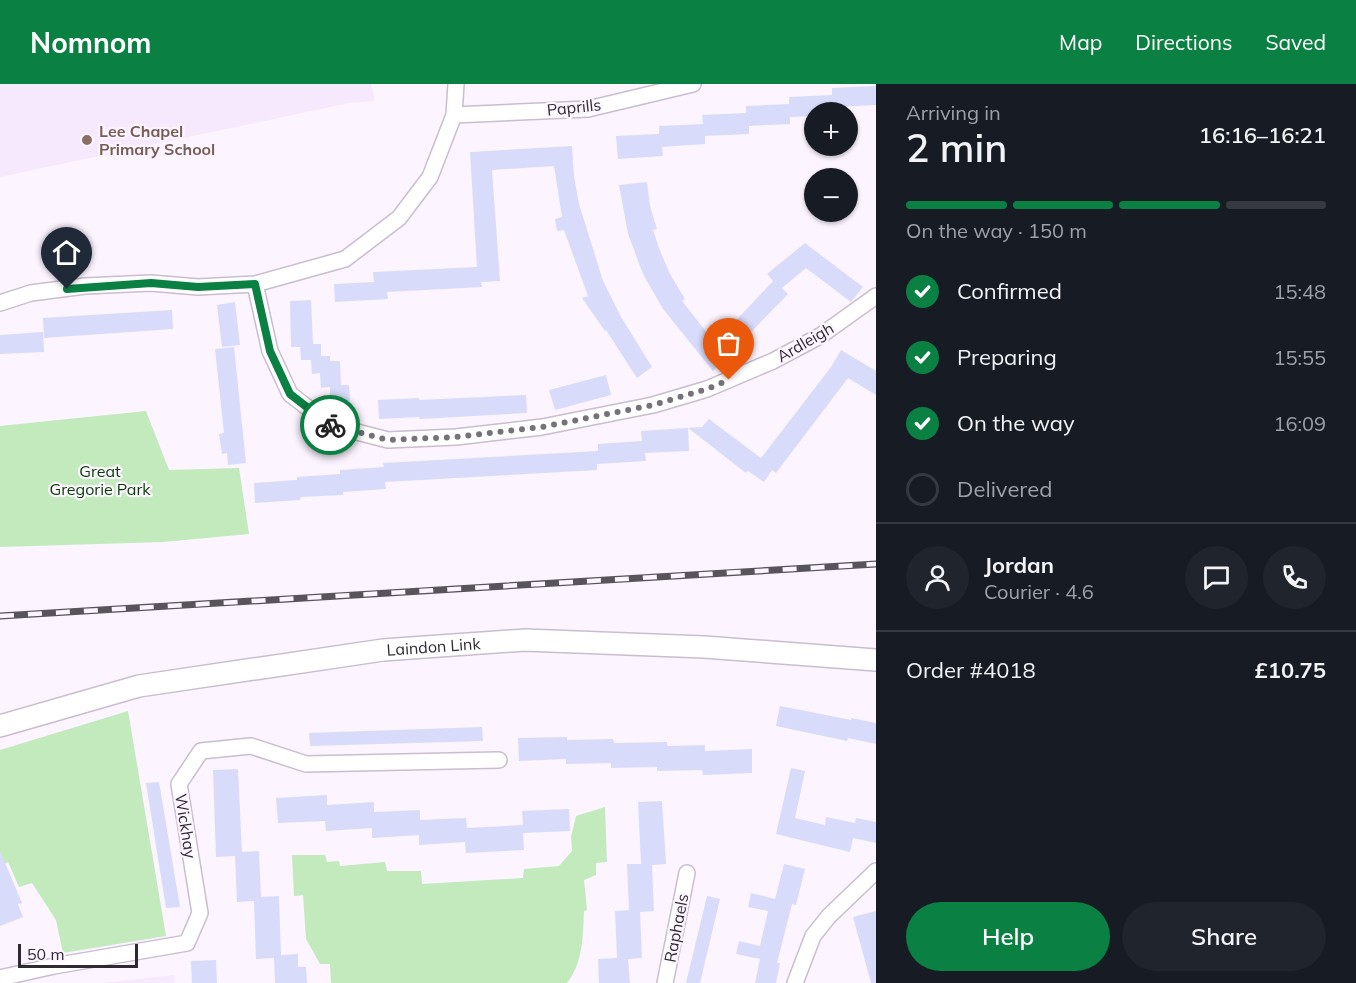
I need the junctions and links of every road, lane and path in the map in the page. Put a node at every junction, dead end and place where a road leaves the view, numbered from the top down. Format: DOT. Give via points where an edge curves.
graph roads {
  1 [pos="456,84"];
  2 [pos="693,84"];
  3 [pos="454,116"];
  4 [pos="255,284"];
  5 [pos="876,296"];
  6 [pos="0,303"];
  7 [pos="876,660"];
  8 [pos="0,726"];
  9 [pos="499,760"];
  10 [pos="876,871"];
  11 [pos="687,873"];
  12 [pos="0,978"];
  13 [pos="664,983"];
  14 [pos="795,983"];
  1 -- 3 [label="street"];
  2 -- 3 [label="street, Paprills" via="588,109"];
  3 -- 4 [label="street" via="430,177 399,218 345,259"];
  4 -- 5 [label="street, Ardleigh" via="270,351 290,394 330,426 388,440 542,427 653,405 707,389 773,361 825,333"];
  4 -- 6 [label="street" via="85,286 30,293"];
  7 -- 8 [label="main road, Laindon Link" via="704,647 525,640 383,650 139,686"];
  9 -- 12 [label="street, Wickhay" via="306,764 251,746 201,751 179,784 200,912 187,943"];
  10 -- 14 [label="street" via="813,936"];
  11 -- 13 [label="street, Raphaels"];
}
